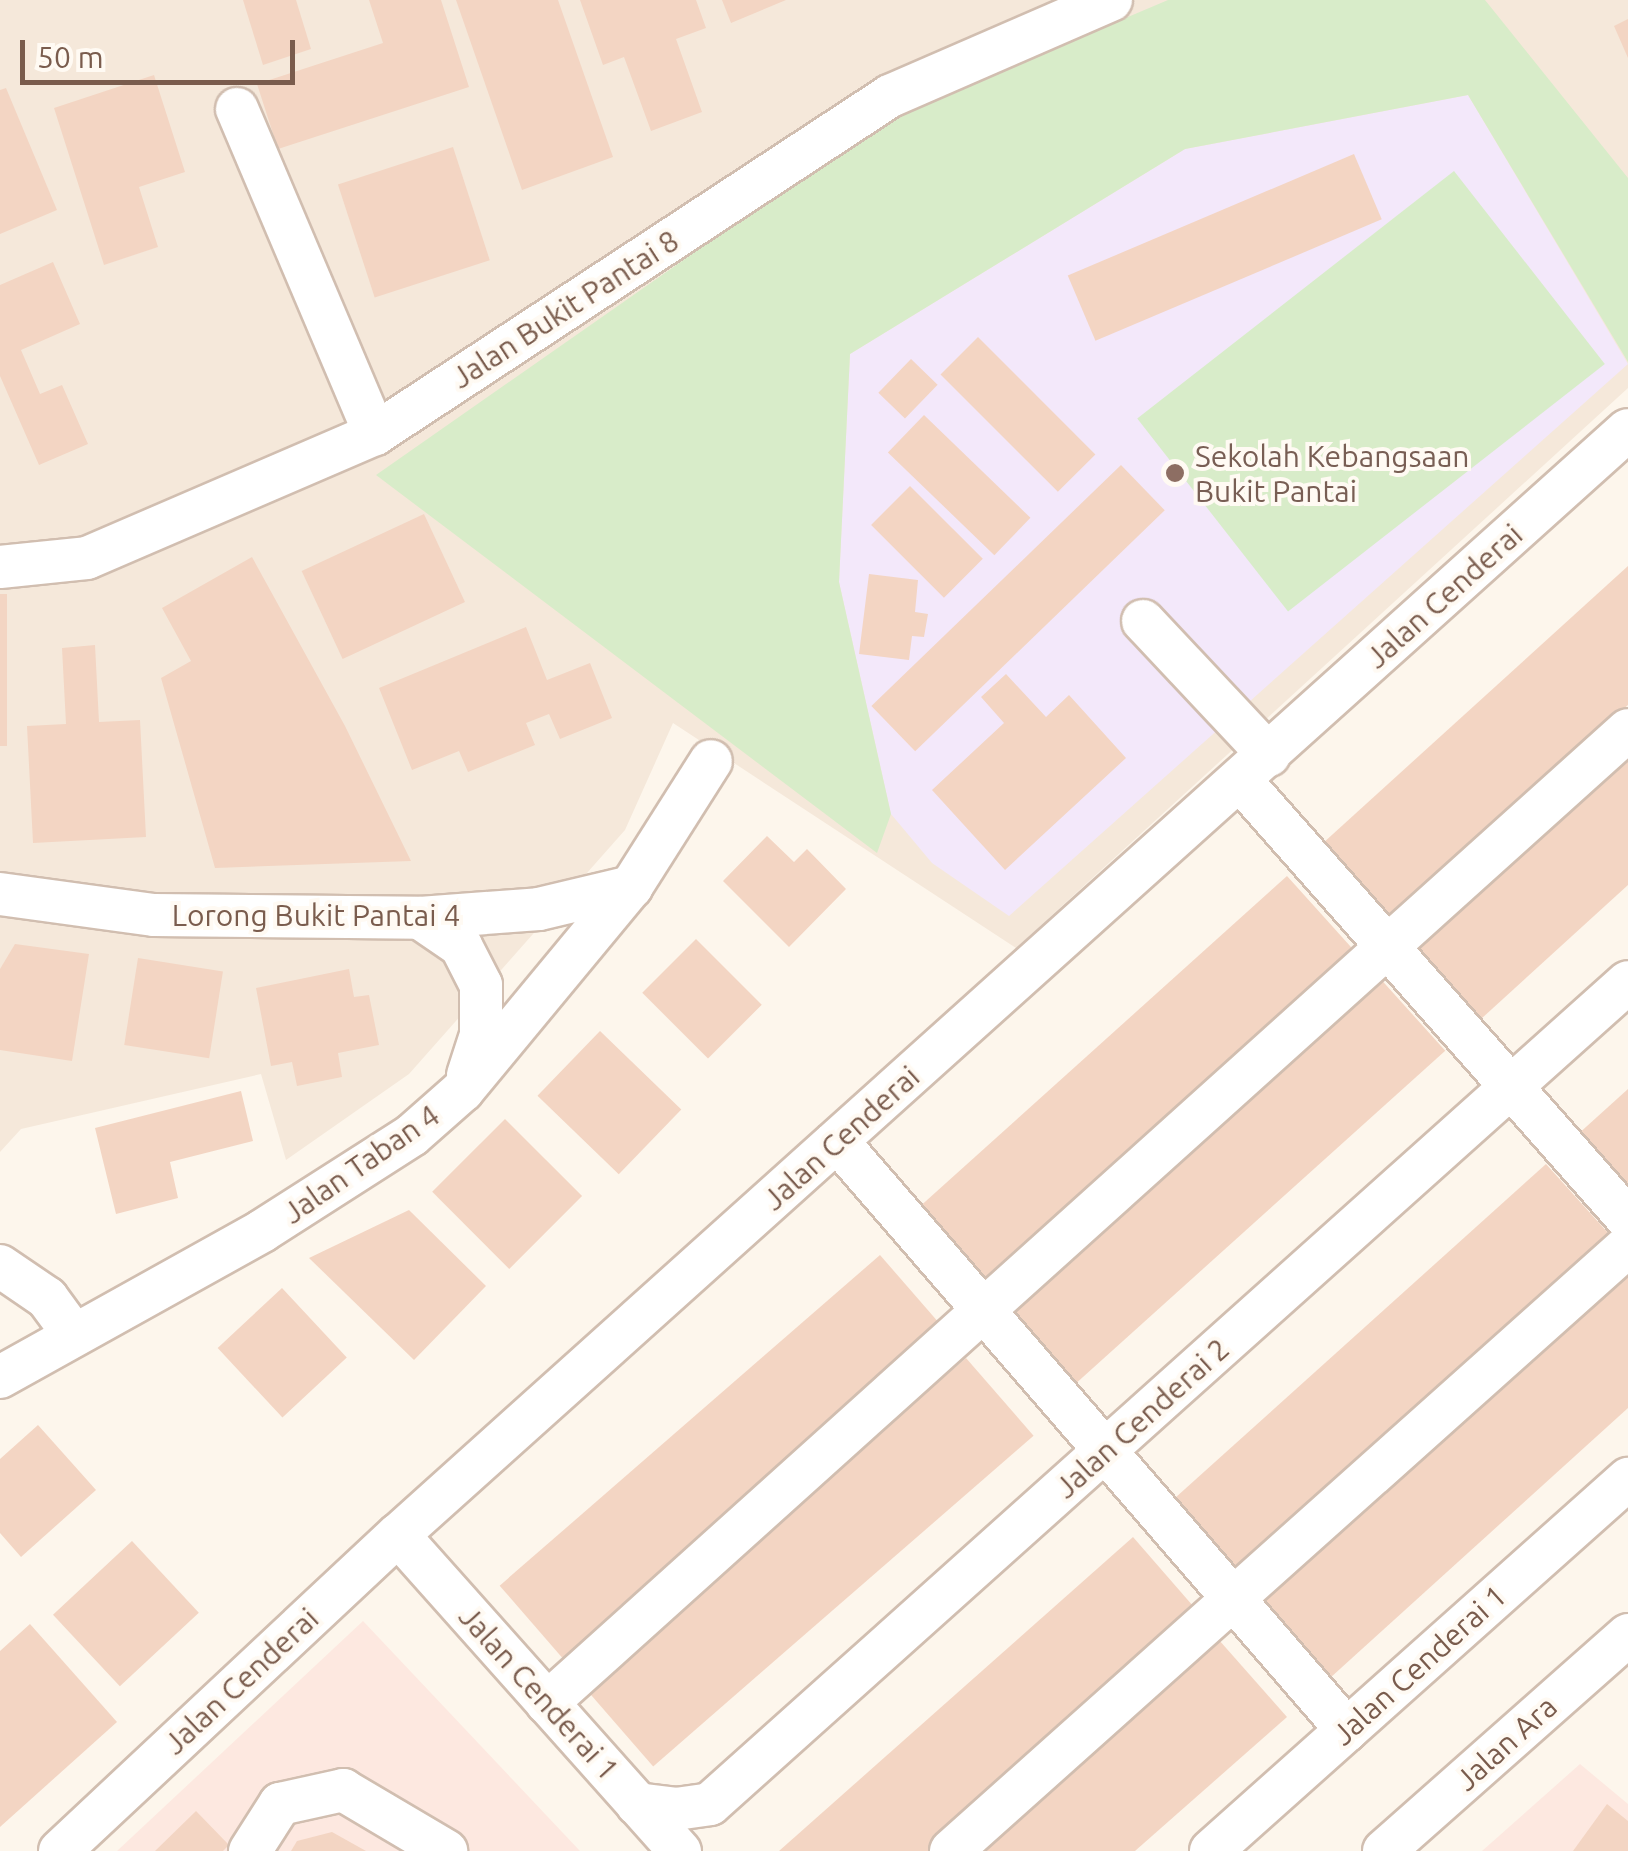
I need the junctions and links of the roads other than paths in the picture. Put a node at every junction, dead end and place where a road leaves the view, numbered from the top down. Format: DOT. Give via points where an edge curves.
graph roads {
  1 [pos="1111,0"];
  2 [pos="237,108"];
  3 [pos="1628,430"];
  4 [pos="375,434"];
  5 [pos="0,567"];
  6 [pos="1142,621"];
  7 [pos="1628,730"];
  8 [pos="711,761"];
  9 [pos="1255,768"];
  10 [pos="631,887"];
  11 [pos="0,894"];
  12 [pos="420,918"];
  13 [pos="1388,946"];
  14 [pos="1628,982"];
  15 [pos="1511,1087"];
  16 [pos="463,1090"];
  17 [pos="837,1142"];
  18 [pos="1628,1220"];
  19 [pos="1628,1246"];
  20 [pos="0,1266"];
  21 [pos="984,1311"];
  22 [pos="72,1332"];
  23 [pos="0,1377"];
  24 [pos="1105,1451"];
  25 [pos="1628,1479"];
  26 [pos="398,1535"];
  27 [pos="1233,1599"];
  28 [pos="1628,1635"];
  29 [pos="548,1703"];
  30 [pos="1347,1730"];
  31 [pos="637,1804"];
  32 [pos="60,1851"];
  33 [pos="250,1851"];
  34 [pos="446,1851"];
  35 [pos="680,1851"];
  36 [pos="951,1851"];
  37 [pos="1211,1851"];
  38 [pos="1384,1851"];
  1 -- 4 [label="street, Jalan Bukit Pantai 8" via="890,96"];
  2 -- 4 [label="street"];
  3 -- 9 [label="street, Jalan Cenderai"];
  4 -- 5 [label="street, Jalan Bukit Pantai 8" via="87,558"];
  6 -- 9 [label="street"];
  7 -- 13 [label="street"];
  8 -- 10 [label="street, Jalan Taban 4"];
  9 -- 13 [label="street"];
  9 -- 17 [label="street, Jalan Cenderai"];
  10 -- 12 [label="street, Lorong Bukit Pantai 4" via="539,909"];
  10 -- 16 [label="street, Jalan Taban 4"];
  11 -- 12 [label="street, Lorong Bukit Pantai 4" via="154,916"];
  12 -- 16 [label="street" via="461,946 481,985 480,1034"];
  13 -- 15 [label="street"];
  13 -- 21 [label="street"];
  14 -- 15 [label="street, Jalan Cenderai 2"];
  15 -- 18 [label="street"];
  15 -- 24 [label="street, Jalan Cenderai 2"];
  16 -- 22 [label="street, Jalan Taban 4" via="412,1135 262,1231"];
  17 -- 21 [label="street"];
  17 -- 26 [label="street, Jalan Cenderai"];
  19 -- 27 [label="street"];
  20 -- 22 [label="street" via="47,1298"];
  21 -- 24 [label="street"];
  21 -- 29 [label="street"];
  22 -- 23 [label="street, Jalan Taban 4"];
  24 -- 27 [label="street"];
  24 -- 31 [label="street, Jalan Cenderai 2" via="710,1804"];
  25 -- 30 [label="street, Jalan Cenderai 1"];
  26 -- 29 [label="street, Jalan Cenderai 1"];
  26 -- 32 [label="street, Jalan Cenderai"];
  27 -- 30 [label="street"];
  27 -- 36 [label="street"];
  28 -- 38 [label="street, Jalan Ara"];
  29 -- 31 [label="street, Jalan Cenderai 1"];
  30 -- 37 [label="street, Jalan Cenderai 1"];
  31 -- 35 [label="street, Jalan Cenderai 1"];
  33 -- 34 [label="street" via="280,1804 343,1790"];
}
